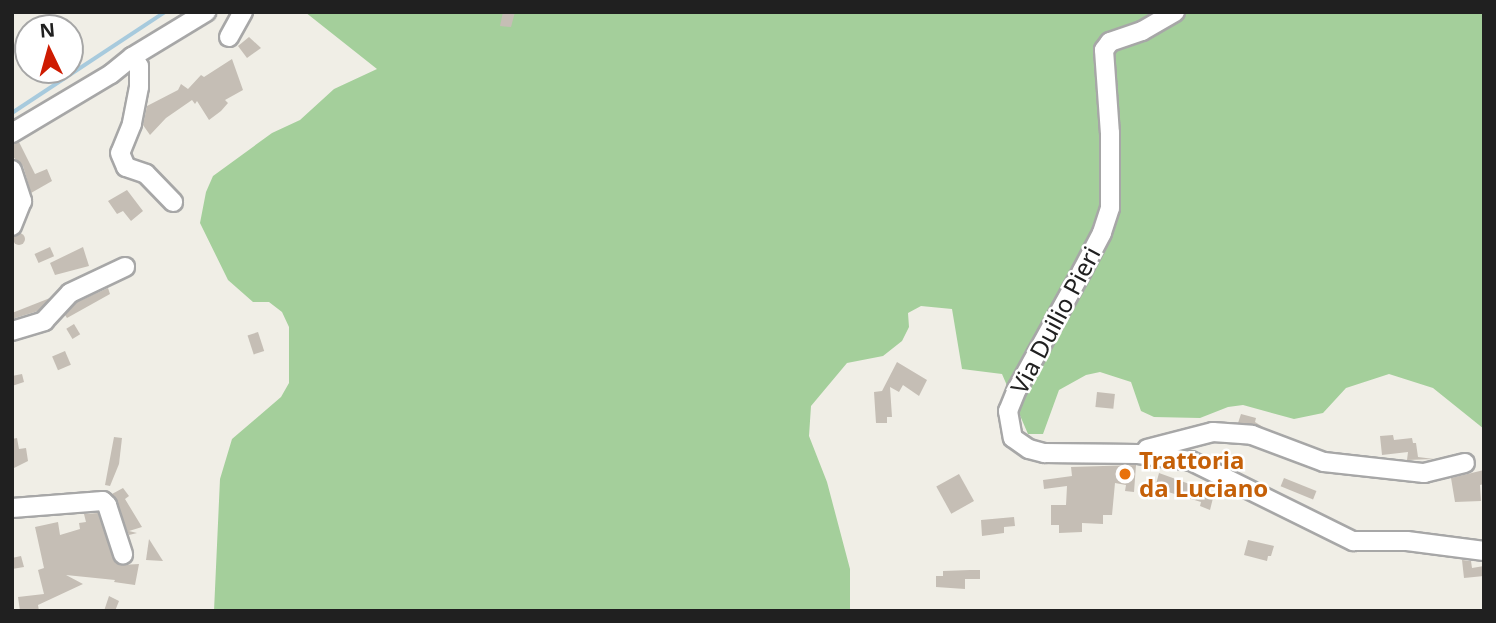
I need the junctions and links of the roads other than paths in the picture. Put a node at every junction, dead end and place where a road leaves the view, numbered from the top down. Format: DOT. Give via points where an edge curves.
graph roads {
  1 [pos="206,12"];
  2 [pos="243,12"];
  3 [pos="1175,12"];
  4 [pos="229,37"];
  5 [pos="132,57"];
  6 [pos="12,133"];
  7 [pos="12,170"];
  8 [pos="173,202"];
  9 [pos="12,226"];
  10 [pos="125,267"];
  11 [pos="12,331"];
  12 [pos="1138,454"];
  13 [pos="1465,463"];
  14 [pos="12,508"];
  15 [pos="1484,551"];
  16 [pos="123,554"];
  1 -- 5 [label="street"];
  2 -- 4 [label="street"];
  3 -- 12 [label="street, Via Duilio Pieri" via="1110,42 1104,50 1110,208 1008,411 1013,438 1029,449"];
  5 -- 6 [label="street" via="111,75"];
  5 -- 8 [label="street" via="139,65 139,87 132,124 120,153 126,167 146,174"];
  7 -- 9 [label="street" via="22,201"];
  10 -- 11 [label="street" via="70,293 44,321"];
  12 -- 13 [label="street" via="1213,432 1252,435 1324,462 1423,473"];
  12 -- 15 [label="street, Via Duilio Pieri" via="1191,461 1353,541"];
  14 -- 16 [label="street" via="103,501"];
}
